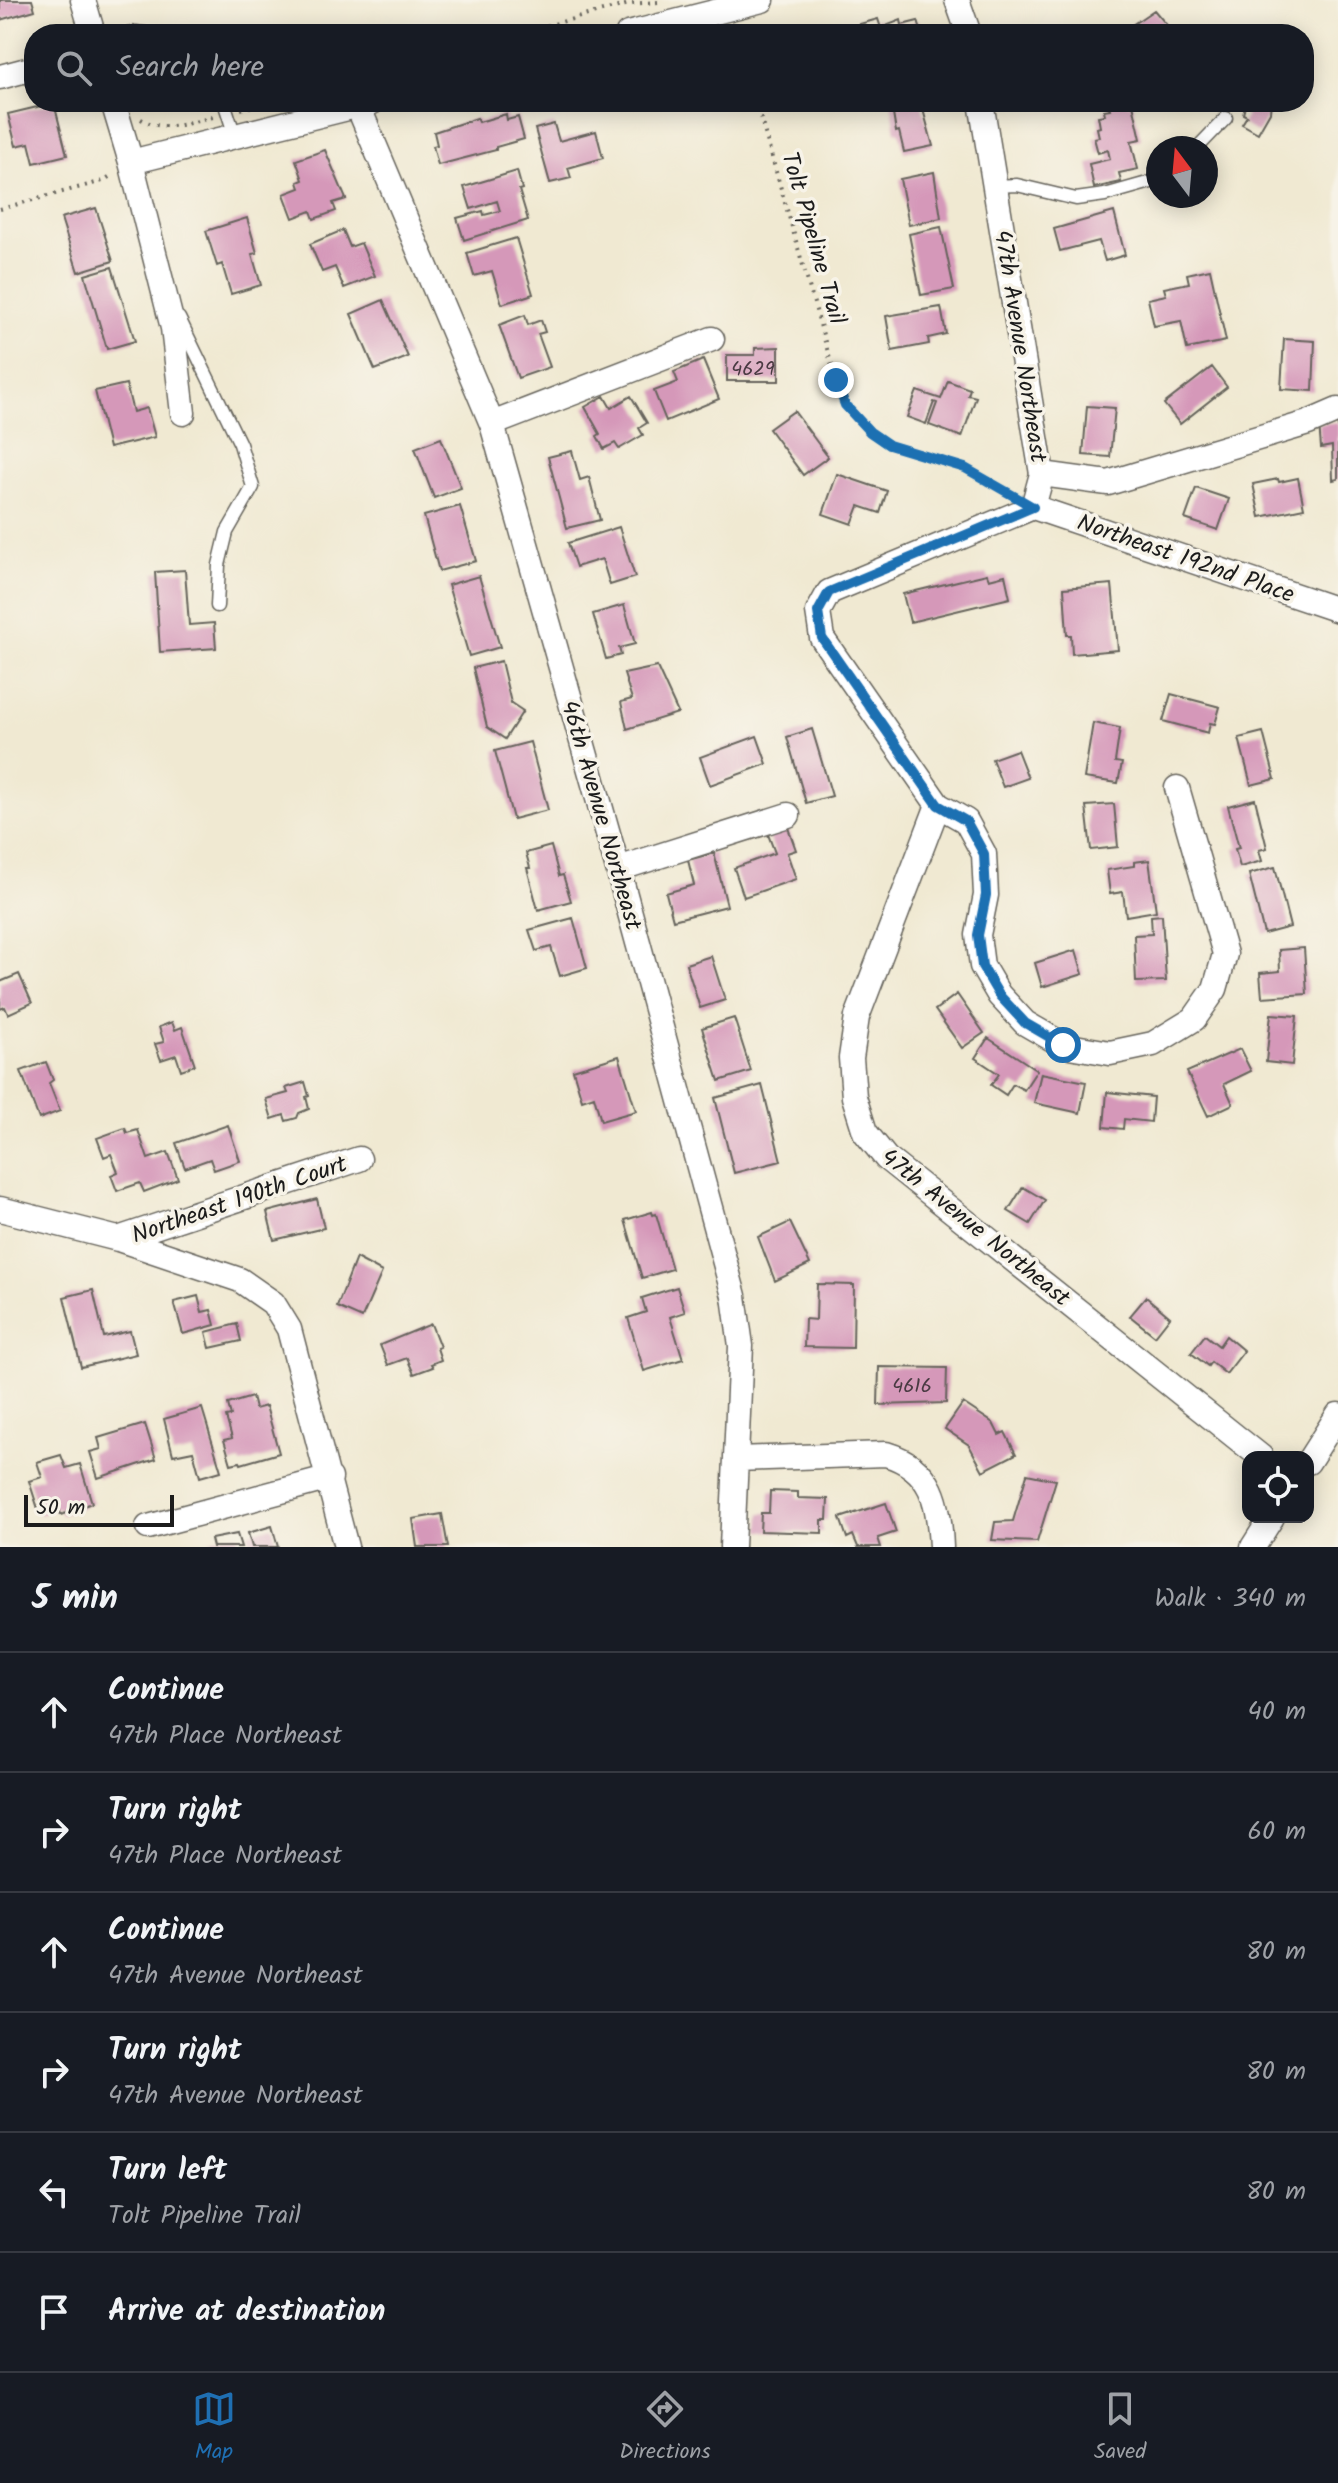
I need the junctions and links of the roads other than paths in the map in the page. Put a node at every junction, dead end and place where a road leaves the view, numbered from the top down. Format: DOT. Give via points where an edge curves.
graph roads {
  1 [pos="83,0"];
  2 [pos="762,0"];
  3 [pos="957,0"];
  4 [pos="90,24"];
  5 [pos="667,24"];
  6 [pos="965,24"];
  7 [pos="24,71"];
  8 [pos="0,77"];
  9 [pos="116,112"];
  10 [pos="281,112"];
  11 [pos="368,112"];
  12 [pos="983,112"];
  13 [pos="229,117"];
  14 [pos="1226,118"];
  15 [pos="1209,136"];
  16 [pos="131,162"];
  17 [pos="1146,183"];
  18 [pos="995,186"];
  19 [pos="161,279"];
  20 [pos="712,339"];
  21 [pos="1338,410"];
  22 [pos="183,413"];
  23 [pos="492,424"];
  24 [pos="1042,474"];
  25 [pos="1033,507"];
  26 [pos="217,606"];
  27 [pos="1338,610"];
  28 [pos="1177,788"];
  29 [pos="938,805"];
  30 [pos="788,815"];
  31 [pos="618,869"];
  32 [pos="359,1159"];
  33 [pos="0,1209"];
  34 [pos="118,1239"];
  35 [pos="1338,1415"];
  36 [pos="1253,1451"];
  37 [pos="1314,1453"];
  38 [pos="736,1459"];
  39 [pos="330,1478"];
  40 [pos="1268,1523"];
  41 [pos="148,1527"];
  42 [pos="346,1547"];
  43 [pos="732,1547"];
  44 [pos="941,1547"];
  45 [pos="1253,1547"];
  1 -- 4 [label="street"];
  2 -- 5 [label="street"];
  3 -- 6 [label="street"];
  7 -- 8 [label="street"];
  9 -- 16 [label="street"];
  10 -- 13 [label="street"];
  11 -- 23 [label="street, 46th Avenue Northeast"];
  12 -- 18 [label="street, 47th Avenue Northeast"];
  13 -- 16 [label="street"];
  14 -- 15 [label="lane"];
  16 -- 19 [label="street"];
  17 -- 18 [label="lane" via="1076,199 1017,185"];
  18 -- 24 [label="street, 47th Avenue Northeast"];
  19 -- 22 [label="street"];
  19 -- 26 [label="lane" via="240,444 253,487 227,532"];
  20 -- 23 [label="street"];
  21 -- 24 [label="street" via="1108,483"];
  23 -- 31 [label="street, 46th Avenue Northeast"];
  24 -- 25 [label="street, 47th Avenue Northeast"];
  25 -- 27 [label="street, Northeast 192nd Place"];
  25 -- 29 [label="street" via="829,592 818,612 822,638"];
  28 -- 29 [label="street" via="1225,954 1215,989 1194,1019 1153,1044 1110,1053 1063,1045 1025,1023 999,995 982,966 978,935 986,895 984,854 966,821"];
  29 -- 36 [label="street, 47th Avenue Northeast" via="857,1017 851,1058 854,1097 865,1132 886,1158"];
  30 -- 31 [label="street"];
  31 -- 38 [label="street, 46th Avenue Northeast" via="734,1296 741,1346"];
  32 -- 34 [label="street, Northeast 190th Court"];
  33 -- 34 [label="street"];
  34 -- 39 [label="street" via="240,1280 273,1303 289,1329"];
  35 -- 37 [label="street"];
  38 -- 43 [label="street, 46th Avenue Northeast"];
  38 -- 44 [label="street" via="886,1454 904,1459 931,1491 940,1516"];
  39 -- 41 [label="street"];
  39 -- 42 [label="street"];
  40 -- 45 [label="street"];
}
